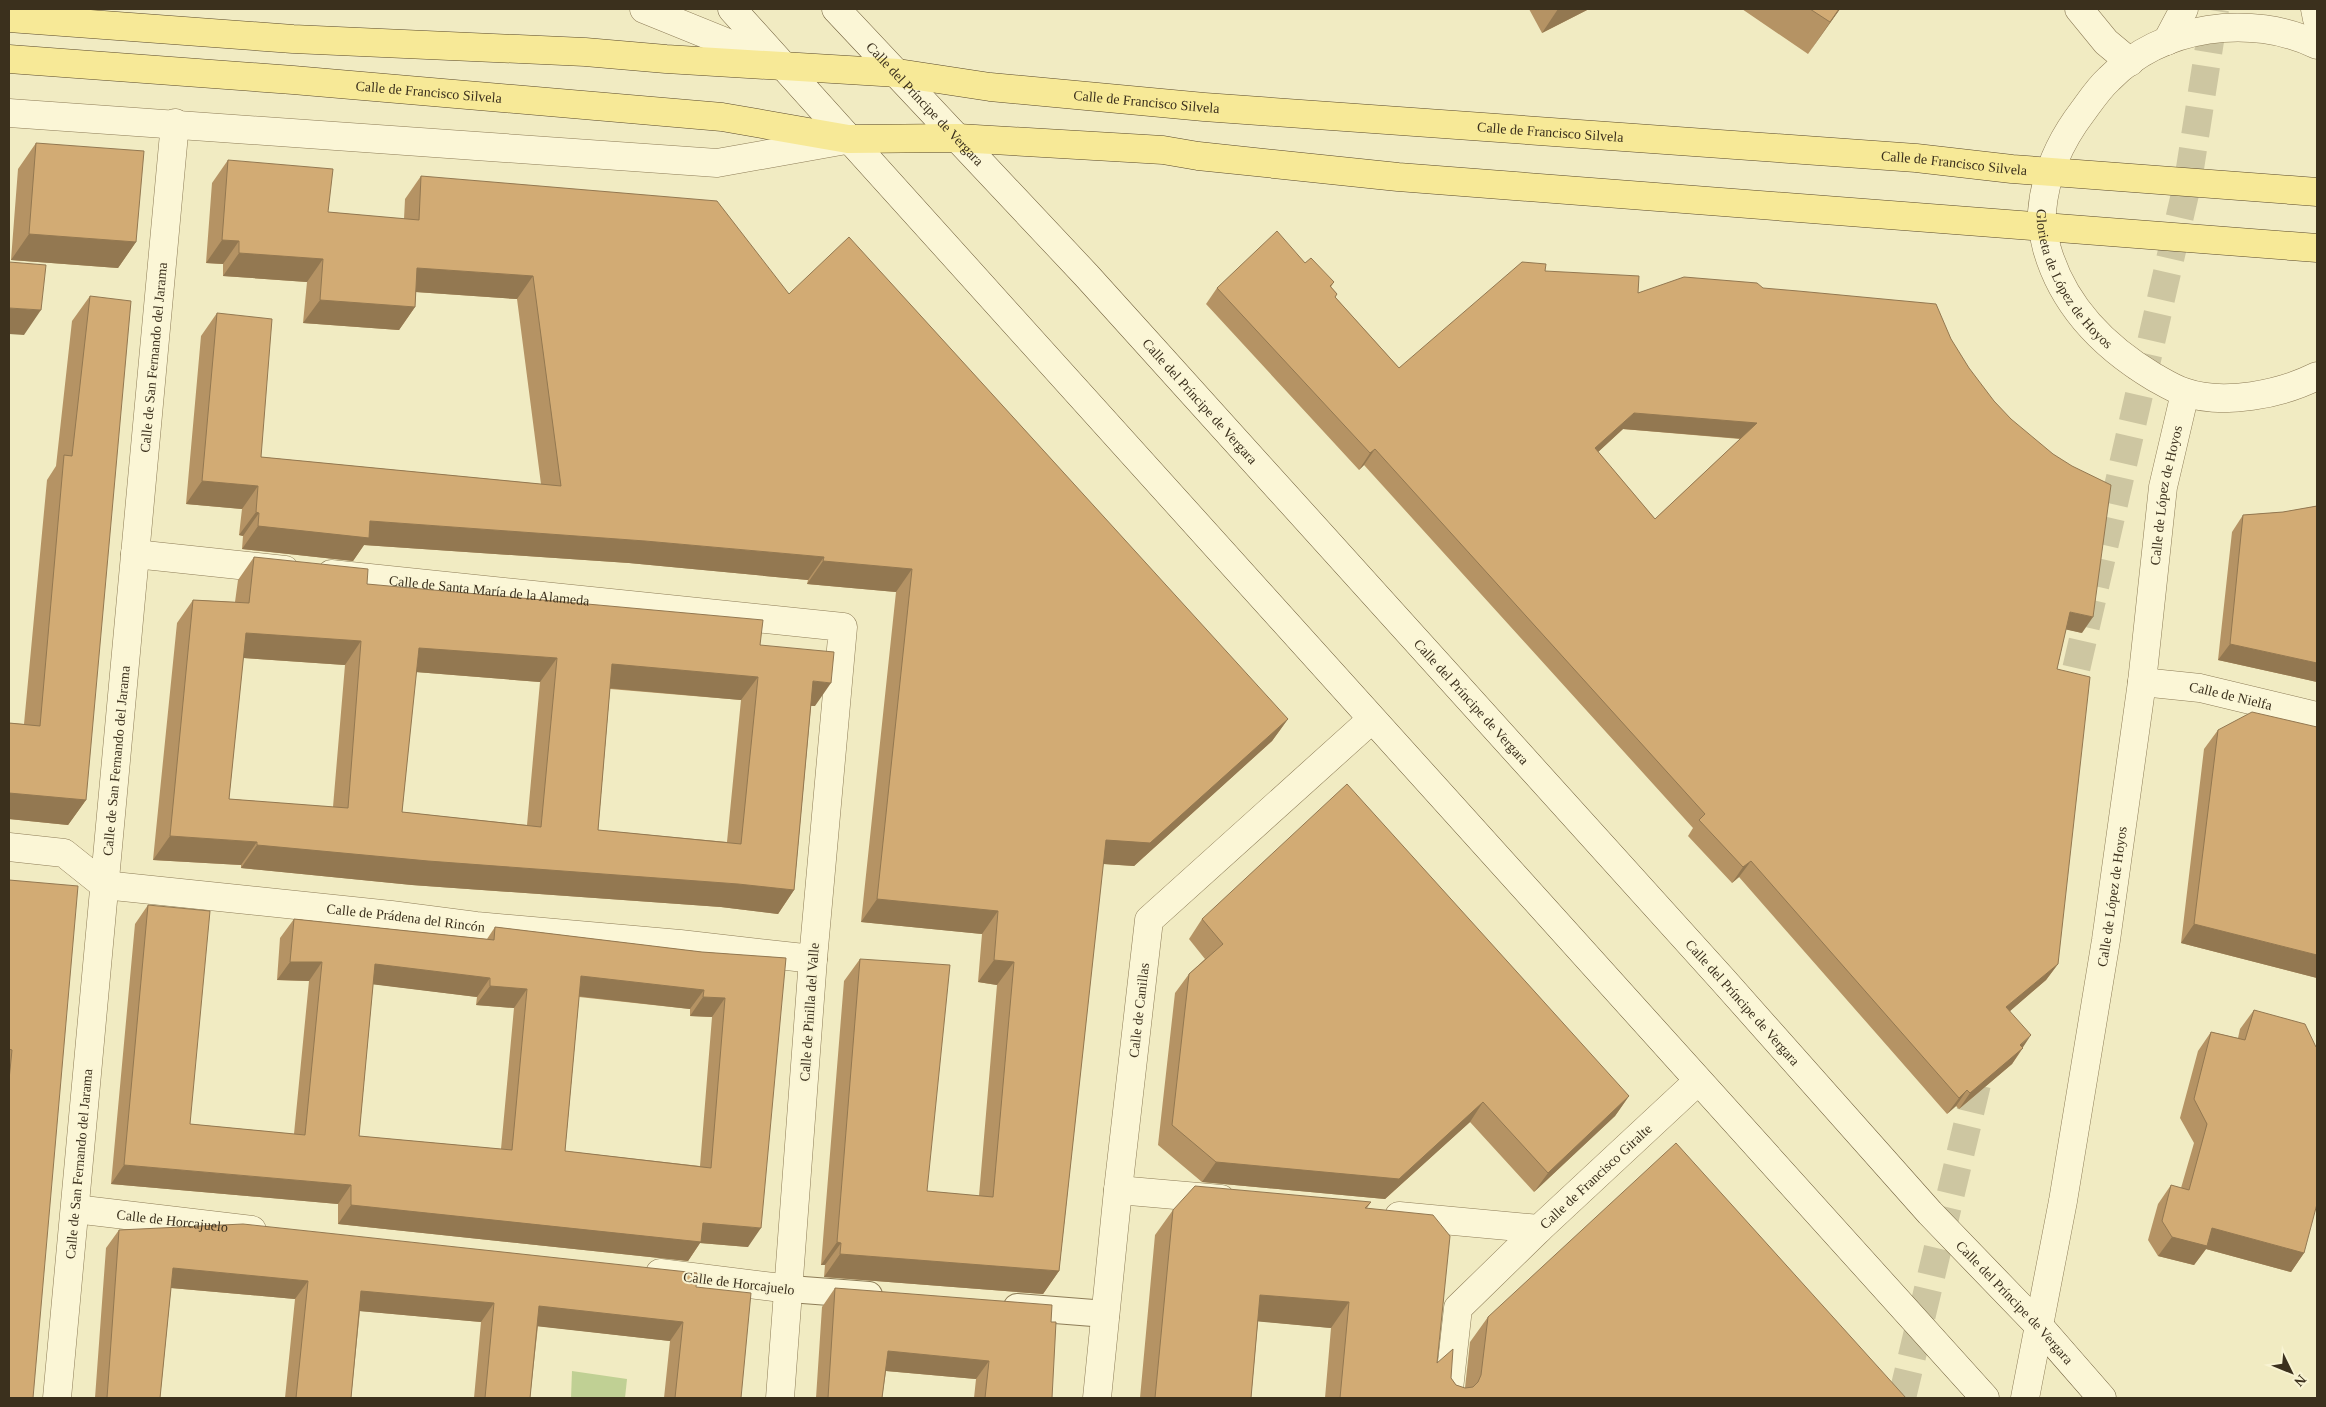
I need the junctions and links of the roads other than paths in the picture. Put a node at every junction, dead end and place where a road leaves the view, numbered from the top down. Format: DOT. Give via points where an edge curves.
graph roads {
  1 [pos="644,9"];
  2 [pos="732,9"];
  3 [pos="836,9"];
  4 [pos="2079,9"];
  5 [pos="2184,9"];
  6 [pos="2315,9"];
  7 [pos="9,18"];
  8 [pos="2317,19"];
  9 [pos="2167,41"];
  10 [pos="2317,45"];
  11 [pos="9,60"];
  12 [pos="2130,62"];
  13 [pos="784,65"];
  14 [pos="898,73"];
  15 [pos="9,113"];
  16 [pos="175,123"];
  17 [pos="958,138"];
  18 [pos="848,139"];
  19 [pos="2050,172"];
  20 [pos="2317,192"];
  21 [pos="2043,226"];
  22 [pos="2317,248"];
  23 [pos="2317,376"];
  24 [pos="2185,393"];
  25 [pos="135,554"];
  26 [pos="842,627"];
  27 [pos="2142,682"];
  28 [pos="2317,716"];
  29 [pos="1372,720"];
  30 [pos="9,846"];
  31 [pos="104,886"];
  32 [pos="813,959"];
  33 [pos="1698,1081"];
  34 [pos="1118,1190"];
  35 [pos="1247,1202"];
  36 [pos="75,1209"];
  37 [pos="1375,1213"];
  38 [pos="1539,1229"];
  39 [pos="276,1233"];
  40 [pos="638,1271"];
  41 [pos="790,1289"];
  42 [pos="896,1297"];
  43 [pos="991,1305"];
  44 [pos="1106,1314"];
  45 [pos="2040,1327"];
  46 [pos="57,1398"];
  47 [pos="780,1398"];
  48 [pos="1097,1398"];
  49 [pos="1448,1398"];
  50 [pos="1985,1398"];
  51 [pos="2025,1398"];
  52 [pos="2102,1398"];
  1 -- 13 [label="street, Calle de Francisco Silvela"];
  2 -- 13 [label="street"];
  3 -- 14 [label="street, Calle del Príncipe de Vergara"];
  4 -- 12 [label="street" via="2106,42"];
  5 -- 9 [label="street"];
  6 -- 8 [label="street"];
  7 -- 13 [label="main road, Calle de Francisco Silvela" via="293,40 585,52"];
  9 -- 10 [label="street, Glorieta de López de Hoyos" via="2208,29 2252,27 2285,33"];
  9 -- 12 [label="street, Glorieta de López de Hoyos"];
  11 -- 18 [label="main road, Calle de Francisco Silvela" via="722,116"];
  12 -- 19 [label="street, Glorieta de López de Hoyos" via="2110,77 2065,134"];
  13 -- 14 [label="main road, Calle de Francisco Silvela"];
  13 -- 18 [label="street"];
  14 -- 17 [label="street, Calle del Príncipe de Vergara"];
  14 -- 19 [label="main road, Calle de Francisco Silvela" via="990,87 1204,107 1916,158"];
  15 -- 16 [label="street, Calle de Francisco Silvela"];
  16 -- 18 [label="street, Calle de Francisco Silvela" via="717,163"];
  16 -- 25 [label="street, Calle de San Fernando del Jarama"];
  17 -- 18 [label="main road, Calle de Francisco Silvela"];
  17 -- 21 [label="main road, Calle de Francisco Silvela" via="1163,150 1398,177"];
  17 -- 45 [label="street, Calle del Príncipe de Vergara" via="1164,360 1717,972 1930,1213"];
  18 -- 29 [label="street"];
  19 -- 20 [label="main road, Calle de Francisco Silvela"];
  19 -- 21 [label="street, Glorieta de López de Hoyos" via="2042,213"];
  21 -- 22 [label="main road, Calle de Francisco Silvela"];
  21 -- 24 [label="street, Glorieta de López de Hoyos" via="2052,265 2064,292 2099,335 2131,363"];
  23 -- 24 [label="street, Glorieta de López de Hoyos" via="2282,391 2251,397 2222,398"];
  24 -- 27 [label="street, Calle de López de Hoyos" via="2163,487"];
  25 -- 26 [label="street, Calle de Santa María de la Alameda"];
  25 -- 31 [label="street, Calle de San Fernando del Jarama"];
  26 -- 32 [label="street, Calle de Pinilla del Valle"];
  27 -- 28 [label="street, Calle de Nielfa" via="2200,688"];
  27 -- 45 [label="street, Calle de López de Hoyos" via="2105,950"];
  29 -- 33 [label="street"];
  29 -- 34 [label="street, Calle de Canillas" via="1149,920"];
  30 -- 31 [label="street" via="64,853"];
  31 -- 32 [label="street, Calle de Prádena del Rincón"];
  31 -- 36 [label="street, Calle de San Fernando del Jarama"];
  32 -- 41 [label="street, Calle de Pinilla del Valle"];
  33 -- 38 [label="street, Calle de Francisco Giralte"];
  33 -- 50 [label="street"];
  34 -- 35 [label="street"];
  34 -- 44 [label="street, Calle de Canillas"];
  36 -- 39 [label="street, Calle de Horcajuelo"];
  36 -- 46 [label="street, Calle de San Fernando del Jarama"];
  37 -- 38 [label="street, Calle de Francisco Giralte"];
  38 -- 49 [label="street" via="1458,1308"];
  40 -- 41 [label="street, Calle de Horcajuelo"];
  41 -- 42 [label="street, Calle de Horcajuelo"];
  41 -- 47 [label="street, Calle de Pinilla del Valle"];
  43 -- 44 [label="street"];
  44 -- 48 [label="street, Calle de Canillas"];
  45 -- 51 [label="street, Calle de López de Hoyos"];
  45 -- 52 [label="street, Calle del Príncipe de Vergara"];
}
